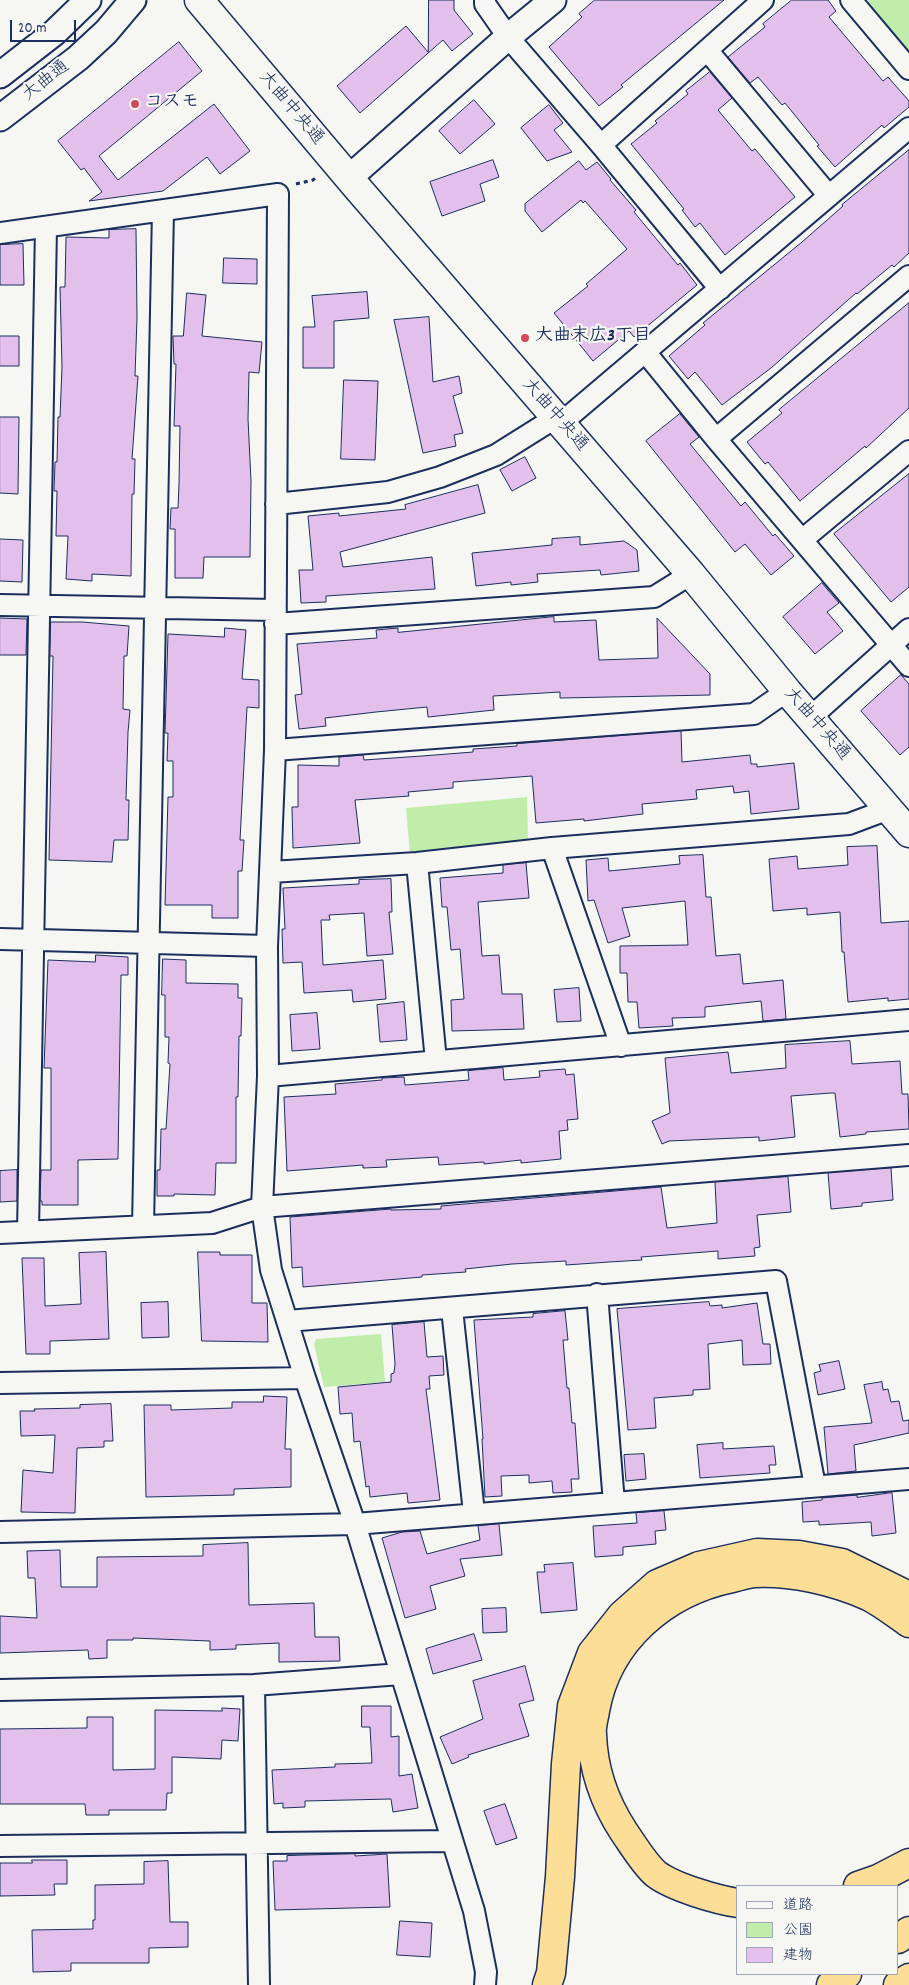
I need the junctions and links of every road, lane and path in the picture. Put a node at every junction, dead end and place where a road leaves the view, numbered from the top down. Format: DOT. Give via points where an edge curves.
graph roads {
  1 [pos="88,0"];
  2 [pos="134,0"];
  3 [pos="199,0"];
  4 [pos="486,0"];
  5 [pos="553,0"];
  6 [pos="763,0"];
  7 [pos="851,0"];
  8 [pos="508,37"];
  9 [pos="707,50"];
  10 [pos="909,69"];
  11 [pos="0,75"];
  12 [pos="0,118"];
  13 [pos="909,128"];
  14 [pos="601,145"];
  15 [pos="341,169"];
  16 [pos="278,194"];
  17 [pos="829,196"];
  18 [pos="163,210"];
  19 [pos="46,227"];
  20 [pos="0,233"];
  21 [pos="909,276"];
  22 [pos="720,289"];
  23 [pos="646,353"];
  24 [pos="558,421"];
  25 [pos="716,439"];
  26 [pos="909,451"];
  27 [pos="276,504"];
  28 [pos="802,540"];
  29 [pos="691,574"];
  30 [pos="0,605"];
  31 [pos="38,606"];
  32 [pos="155,608"];
  33 [pos="275,617"];
  34 [pos="909,629"];
  35 [pos="890,645"];
  36 [pos="909,666"];
  37 [pos="787,690"];
  38 [pos="811,717"];
  39 [pos="275,750"];
  40 [pos="889,809"];
  41 [pos="909,833"];
  42 [pos="552,848"];
  43 [pos="416,863"];
  44 [pos="271,872"];
  45 [pos="0,939"];
  46 [pos="33,939"];
  47 [pos="148,942"];
  48 [pos="268,946"];
  49 [pos="909,1020"];
  50 [pos="621,1046"];
  51 [pos="436,1061"];
  52 [pos="268,1076"];
  53 [pos="909,1155"];
  54 [pos="262,1207"];
  55 [pos="143,1226"];
  56 [pos="28,1231"];
  57 [pos="0,1233"];
  58 [pos="597,1294"];
  59 [pos="452,1309"];
  60 [pos="287,1321"];
  61 [pos="305,1378"];
  62 [pos="0,1383"];
  63 [pos="909,1479"];
  64 [pos="815,1486"];
  65 [pos="614,1503"];
  66 [pos="474,1514"];
  67 [pos="355,1524"];
  68 [pos="0,1532"];
  69 [pos="909,1596"];
  70 [pos="909,1623"];
  71 [pos="401,1674"];
  72 [pos="254,1685"];
  73 [pos="0,1690"];
  74 [pos="452,1841"];
  75 [pos="256,1843"];
  76 [pos="0,1846"];
  77 [pos="909,1863"];
  78 [pos="861,1885"];
  79 [pos="736,1902"];
  80 [pos="846,1975"];
  81 [pos="909,1978"];
  82 [pos="259,1985"];
  83 [pos="486,1985"];
  84 [pos="548,1985"];
  85 [pos="831,1985"];
  86 [pos="898,1985"];
  1 -- 11 [label="street, 大曲通" via="54,33"];
  2 -- 12 [label="street, 大曲通" via="78,58"];
  3 -- 15 [label="main road, 大曲中央通"];
  4 -- 8 [label="street" via="485,4"];
  5 -- 8 [label="street"];
  6 -- 9 [label="street"];
  7 -- 10 [label="street"];
  8 -- 14 [label="street"];
  8 -- 15 [label="street"];
  9 -- 14 [label="street"];
  9 -- 17 [label="street"];
  13 -- 17 [label="street"];
  14 -- 22 [label="street"];
  15 -- 16 [label="path" via="292,184"];
  15 -- 24 [label="main road, 大曲中央通"];
  16 -- 18 [label="street"];
  16 -- 27 [label="street"];
  17 -- 22 [label="street"];
  18 -- 19 [label="street"];
  18 -- 32 [label="street"];
  19 -- 20 [label="street"];
  19 -- 31 [label="street"];
  21 -- 25 [label="street"];
  22 -- 23 [label="street"];
  23 -- 24 [label="street"];
  23 -- 25 [label="street"];
  24 -- 27 [label="street" via="496,456 440,477 388,492"];
  24 -- 29 [label="main road, 大曲中央通"];
  25 -- 28 [label="street"];
  26 -- 28 [label="street"];
  27 -- 33 [label="street"];
  28 -- 35 [label="street"];
  29 -- 33 [label="street" via="654,597"];
  29 -- 37 [label="main road, 大曲中央通"];
  30 -- 31 [label="street"];
  31 -- 32 [label="street"];
  31 -- 46 [label="street"];
  32 -- 33 [label="street"];
  32 -- 47 [label="street"];
  33 -- 39 [label="street"];
  34 -- 35 [label="street"];
  35 -- 36 [label="street"];
  35 -- 38 [label="street"];
  37 -- 38 [label="main road, 大曲中央通"];
  37 -- 39 [label="street" via="754,714"];
  38 -- 40 [label="main road, 大曲中央通"];
  39 -- 44 [label="street"];
  40 -- 41 [label="main road, 大曲中央通"];
  40 -- 42 [label="street" via="850,824"];
  42 -- 43 [label="street"];
  42 -- 50 [label="street"];
  43 -- 44 [label="street"];
  43 -- 51 [label="street"];
  44 -- 48 [label="street"];
  45 -- 46 [label="street"];
  46 -- 47 [label="street"];
  46 -- 56 [label="street"];
  47 -- 48 [label="street"];
  47 -- 55 [label="street"];
  48 -- 52 [label="street"];
  49 -- 50 [label="street"];
  50 -- 51 [label="street"];
  51 -- 52 [label="street"];
  52 -- 54 [label="street"];
  53 -- 54 [label="street"];
  54 -- 55 [label="street" via="212,1223"];
  54 -- 60 [label="street" via="271,1270"];
  55 -- 56 [label="street"];
  56 -- 57 [label="street"];
  58 -- 59 [label="street"];
  58 -- 64 [label="street" via="776,1281"];
  58 -- 65 [label="street"];
  59 -- 60 [label="street"];
  59 -- 66 [label="street"];
  60 -- 61 [label="street"];
  61 -- 62 [label="street"];
  61 -- 67 [label="street"];
  63 -- 64 [label="street"];
  64 -- 65 [label="street"];
  65 -- 66 [label="street"];
  66 -- 67 [label="street"];
  67 -- 68 [label="street"];
  67 -- 71 [label="street"];
  69 -- 84 [label="highway" via="842,1563 800,1555 757,1553 699,1566 656,1584 622,1615 592,1653 572,1706 560,1877"];
  70 -- 79 [label="highway" via="868,1597 833,1584 792,1575 753,1573 708,1583 676,1597 645,1620 617,1652 598,1690 592,1732 597,1775 612,1813 656,1874 690,1891"];
  71 -- 72 [label="street"];
  71 -- 74 [label="street"];
  72 -- 73 [label="street"];
  72 -- 75 [label="street"];
  74 -- 75 [label="street"];
  74 -- 83 [label="street" via="474,1911"];
  75 -- 76 [label="street"];
  75 -- 82 [label="street"];
  77 -- 78 [label="highway"];
  80 -- 85 [label="highway"];
  81 -- 86 [label="highway"];
}
